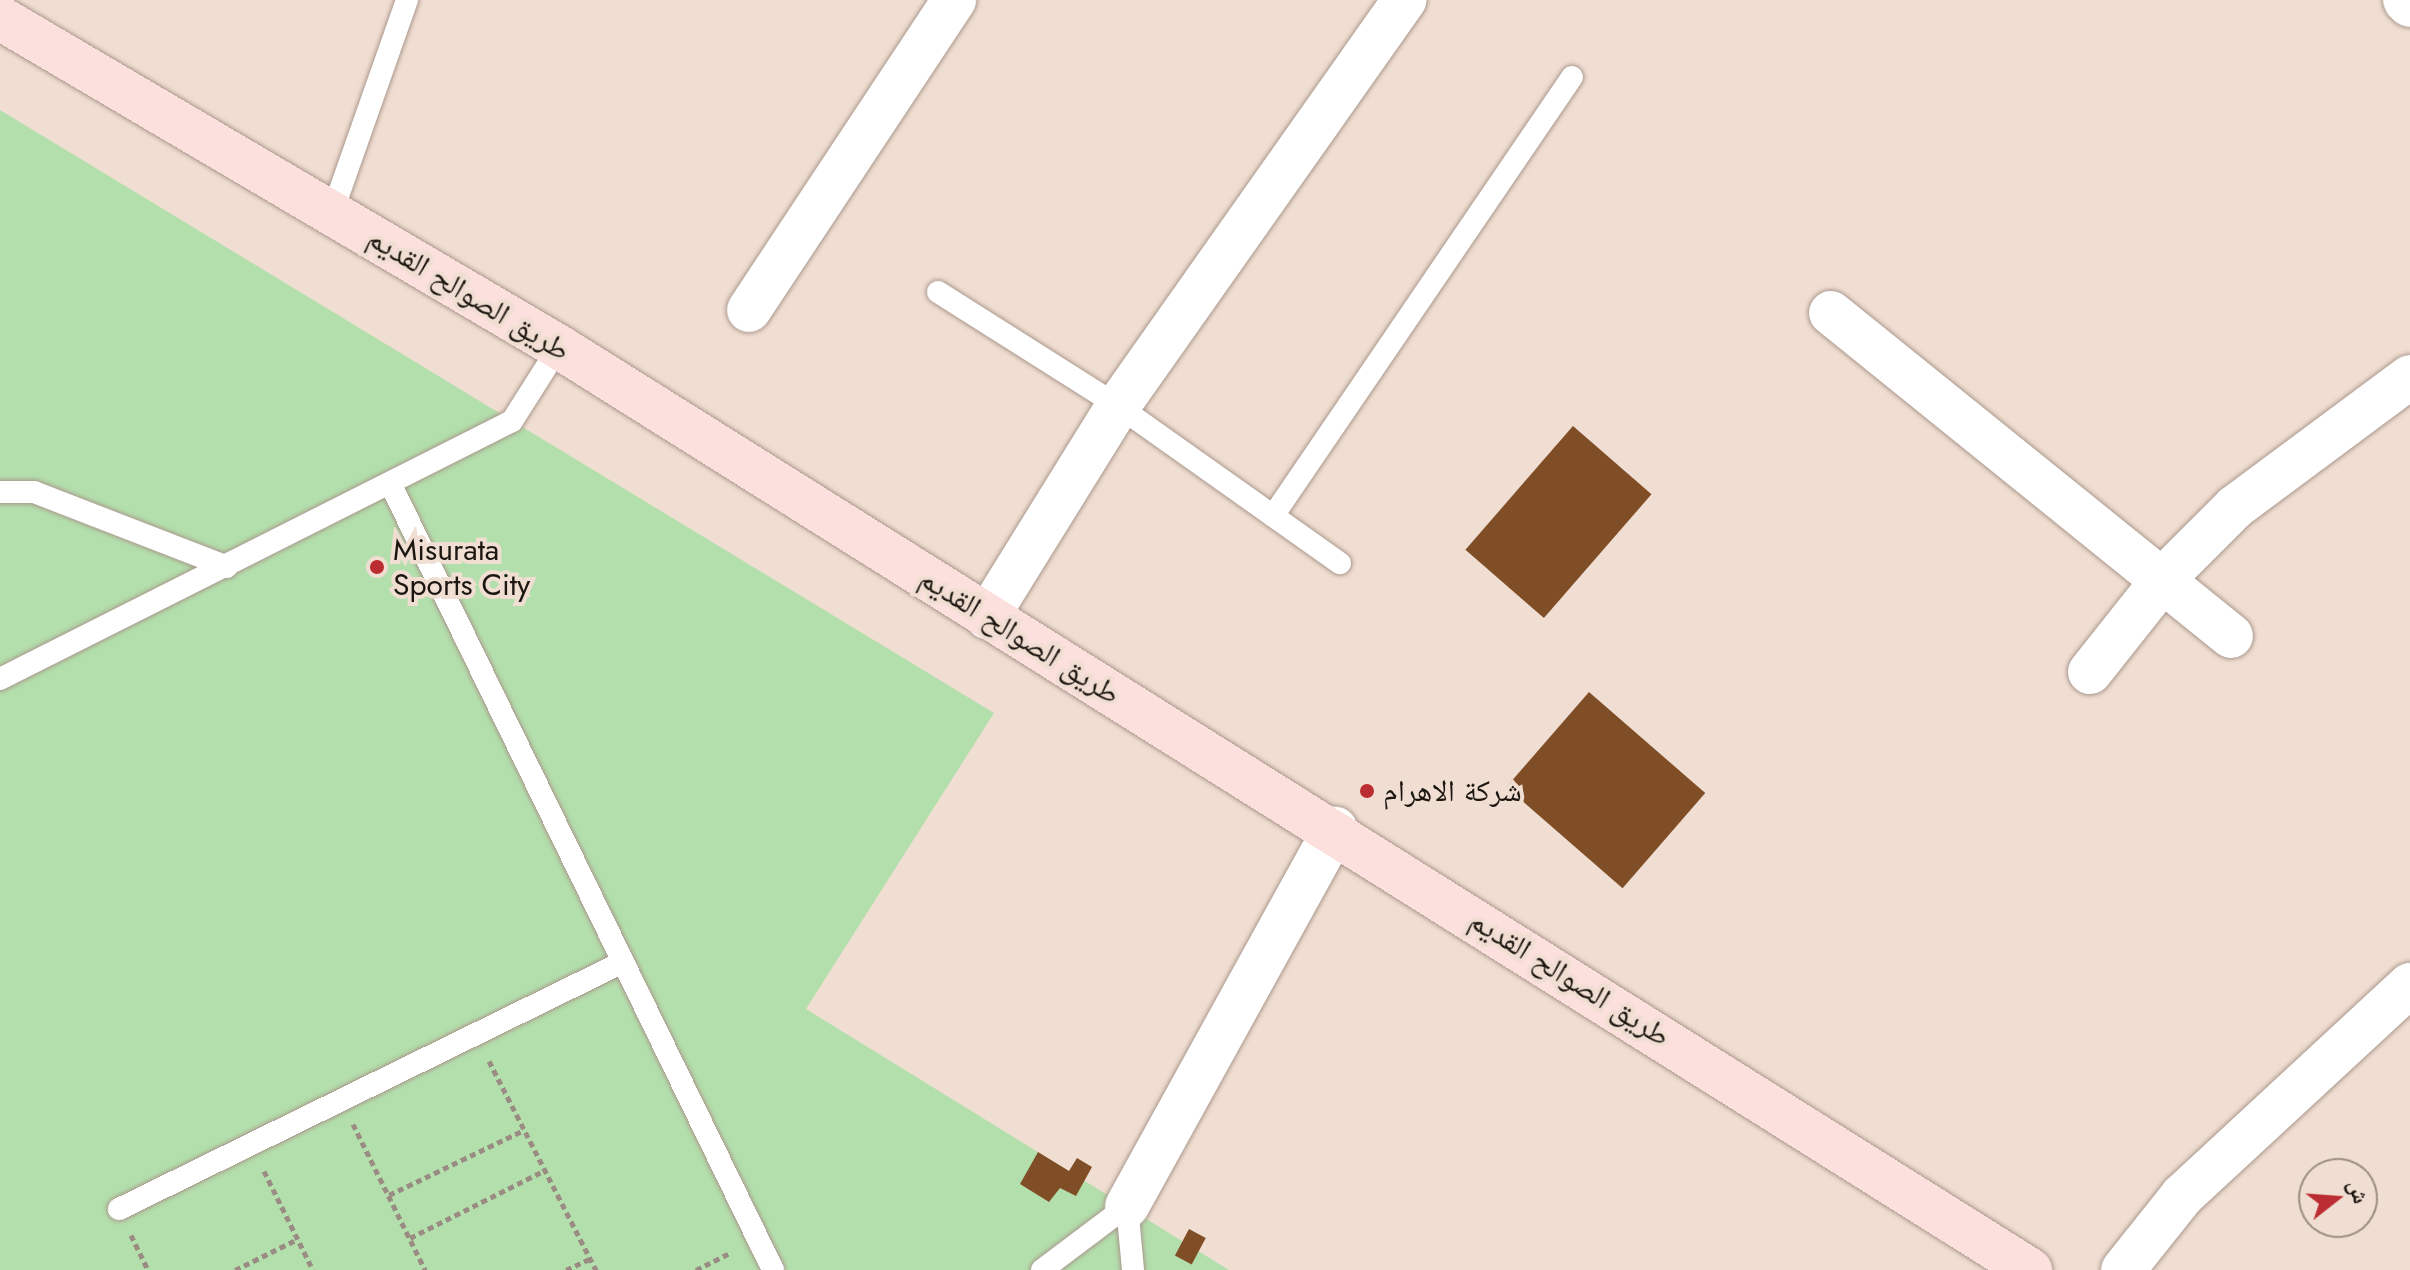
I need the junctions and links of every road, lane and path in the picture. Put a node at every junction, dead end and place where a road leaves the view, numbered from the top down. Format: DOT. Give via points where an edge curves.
graph roads {
  1 [pos="407,0"];
  2 [pos="954,0"];
  3 [pos="1404,0"];
  4 [pos="2405,0"];
  5 [pos="2410,5"];
  6 [pos="0,18"];
  7 [pos="1572,77"];
  8 [pos="332,213"];
  9 [pos="938,292"];
  10 [pos="749,310"];
  11 [pos="1831,313"];
  12 [pos="559,347"];
  13 [pos="2410,377"];
  14 [pos="1118,406"];
  15 [pos="391,485"];
  16 [pos="0,492"];
  17 [pos="1273,516"];
  18 [pos="1340,563"];
  19 [pos="227,567"];
  20 [pos="2166,576"];
  21 [pos="987,617"];
  22 [pos="2231,636"];
  23 [pos="2090,672"];
  24 [pos="0,679"];
  25 [pos="1335,829"];
  26 [pos="623,962"];
  27 [pos="2410,985"];
  28 [pos="475,1034"];
  29 [pos="341,1100"];
  30 [pos="524,1130"];
  31 [pos="251,1144"];
  32 [pos="545,1170"];
  33 [pos="389,1195"];
  34 [pos="1127,1206"];
  35 [pos="119,1209"];
  36 [pos="298,1239"];
  37 [pos="410,1239"];
  38 [pos="758,1239"];
  39 [pos="590,1259"];
  40 [pos="1047,1269"];
  41 [pos="148,1270"];
  42 [pos="235,1270"];
  43 [pos="313,1270"];
  44 [pos="425,1270"];
  45 [pos="566,1270"];
  46 [pos="596,1270"];
  47 [pos="696,1270"];
  48 [pos="773,1270"];
  49 [pos="1133,1270"];
  50 [pos="2030,1270"];
  51 [pos="2123,1270"];
  1 -- 8 [label="lane"];
  2 -- 10 [label="street"];
  3 -- 14 [label="street"];
  4 -- 5 [label="street"];
  6 -- 8 [label="main road, طريق الصوالح القديم"];
  7 -- 17 [label="lane"];
  8 -- 12 [label="main road, طريق الصوالح القديم"];
  9 -- 14 [label="lane"];
  11 -- 20 [label="street"];
  12 -- 15 [label="lane" via="512,421"];
  12 -- 21 [label="main road, طريق الصوالح القديم"];
  13 -- 20 [label="street" via="2235,507"];
  14 -- 17 [label="lane"];
  14 -- 21 [label="street"];
  15 -- 19 [label="lane"];
  15 -- 26 [label="lane"];
  16 -- 19 [label="lane" via="34,492"];
  17 -- 18 [label="lane"];
  19 -- 24 [label="lane"];
  20 -- 22 [label="street"];
  20 -- 23 [label="street"];
  21 -- 25 [label="main road, طريق الصوالح القديم"];
  25 -- 34 [label="street"];
  25 -- 50 [label="main road, طريق الصوالح القديم"];
  26 -- 28 [label="lane"];
  26 -- 38 [label="lane"];
  27 -- 51 [label="street" via="2182,1196"];
  28 -- 29 [label="lane"];
  28 -- 30 [label="path"];
  29 -- 31 [label="lane"];
  29 -- 33 [label="path"];
  30 -- 32 [label="path"];
  30 -- 33 [label="path"];
  31 -- 35 [label="lane"];
  31 -- 36 [label="path"];
  32 -- 37 [label="path"];
  32 -- 39 [label="path"];
  33 -- 37 [label="path"];
  34 -- 40 [label="lane"];
  34 -- 49 [label="lane"];
  35 -- 41 [label="path"];
  36 -- 42 [label="path"];
  36 -- 43 [label="path"];
  37 -- 44 [label="path"];
  38 -- 47 [label="path"];
  38 -- 48 [label="lane"];
  39 -- 45 [label="path"];
  39 -- 46 [label="path"];
}
